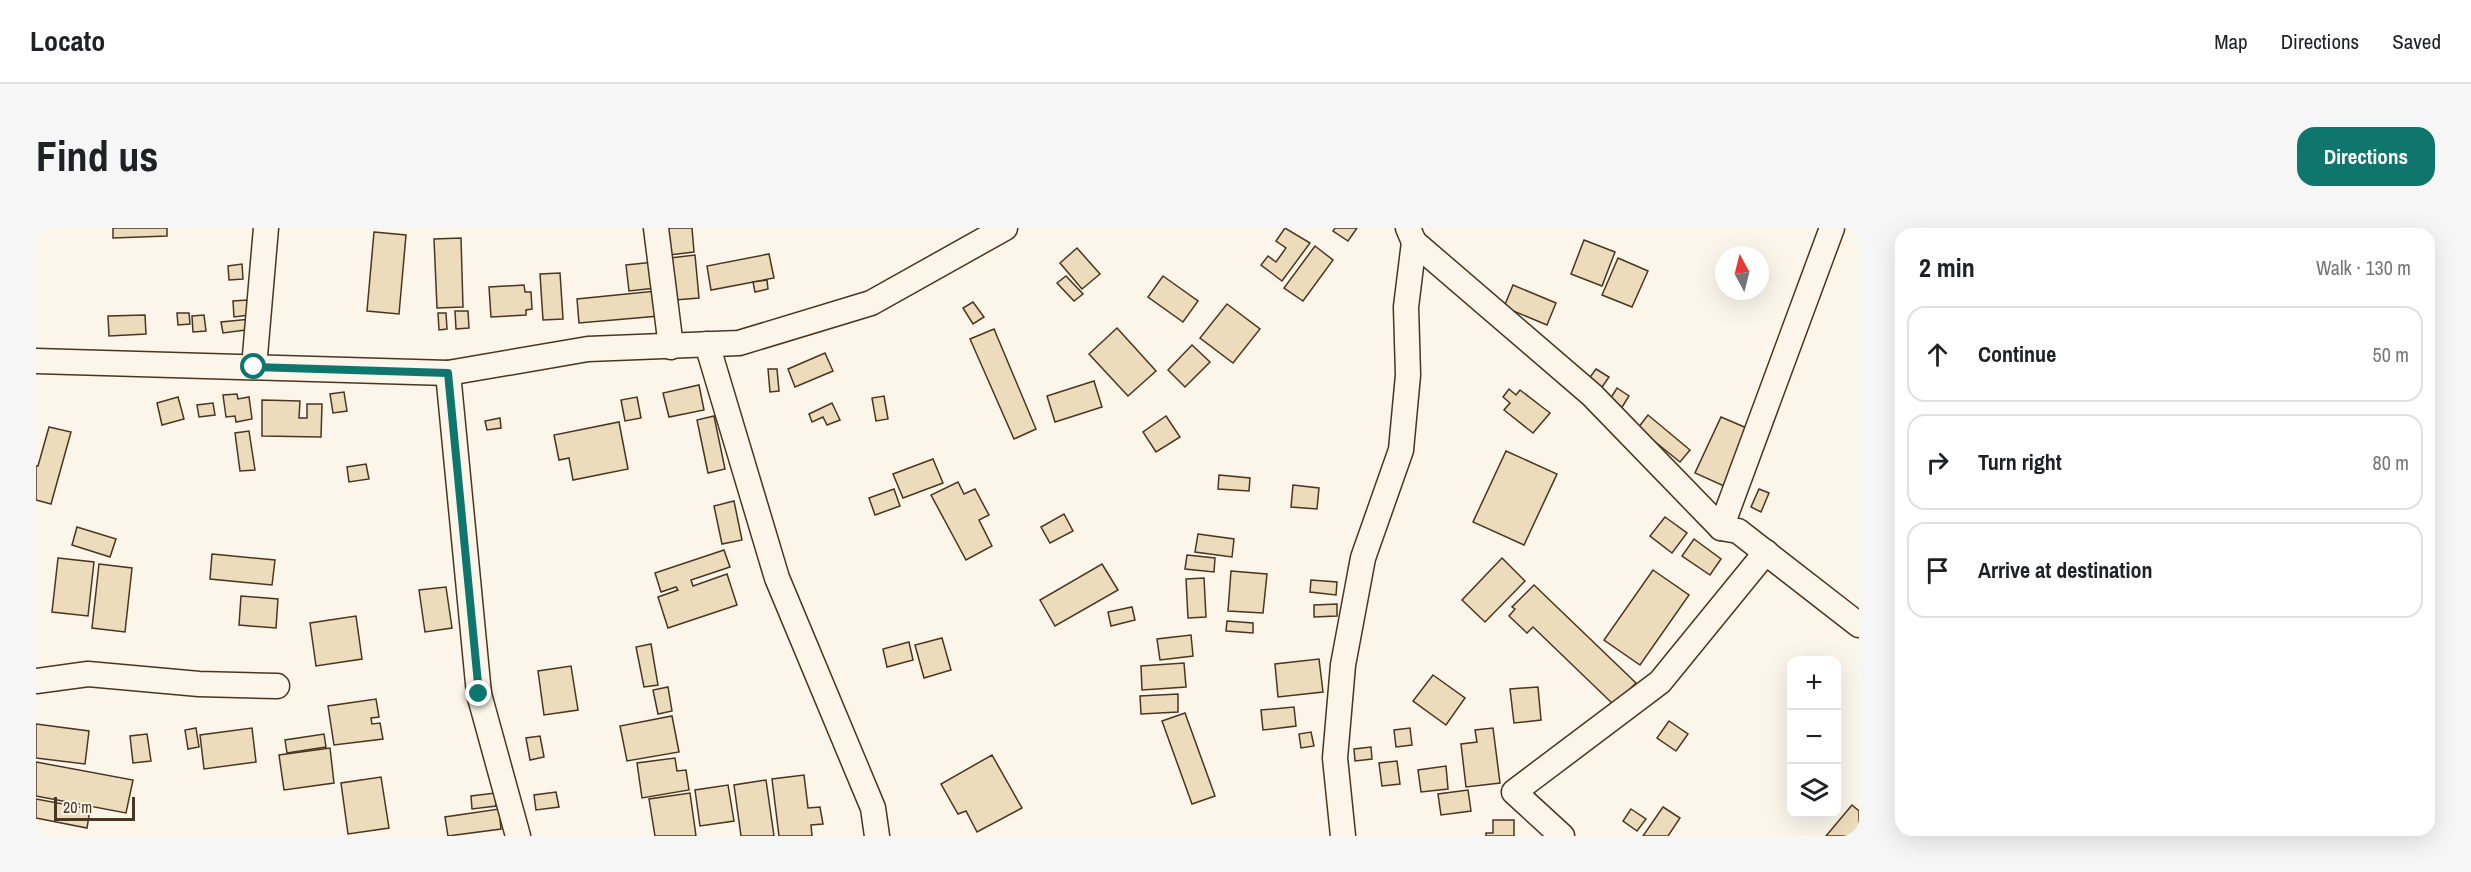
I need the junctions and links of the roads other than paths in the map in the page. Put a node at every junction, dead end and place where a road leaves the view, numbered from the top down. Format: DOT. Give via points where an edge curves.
graph roads {
  1 [pos="266,228"];
  2 [pos="656,228"];
  3 [pos="1005,228"];
  4 [pos="1832,228"];
  5 [pos="1411,235"];
  6 [pos="707,344"];
  7 [pos="671,347"];
  8 [pos="36,361"];
  9 [pos="254,367"];
  10 [pos="448,373"];
  11 [pos="1721,528"];
  12 [pos="1766,552"];
  13 [pos="1859,625"];
  14 [pos="36,681"];
  15 [pos="277,686"];
  16 [pos="518,836"];
  17 [pos="877,836"];
  18 [pos="1343,836"];
  19 [pos="1562,836"];
  1 -- 9 [label="street"];
  2 -- 7 [label="street"];
  3 -- 6 [label="street" via="872,303 739,343"];
  4 -- 11 [label="street"];
  5 -- 11 [label="street" via="1592,395"];
  5 -- 18 [label="street" via="1406,307 1408,375 1401,450 1363,558 1343,665 1335,758"];
  6 -- 7 [label="street"];
  6 -- 17 [label="street" via="777,578 873,808"];
  7 -- 10 [label="street" via="588,349"];
  8 -- 9 [label="street"];
  9 -- 10 [label="street"];
  10 -- 16 [label="street" via="479,694"];
  11 -- 12 [label="street" via="1738,531"];
  12 -- 13 [label="street"];
  12 -- 19 [label="street" via="1660,682 1514,792"];
  14 -- 15 [label="street" via="88,674"];
}
